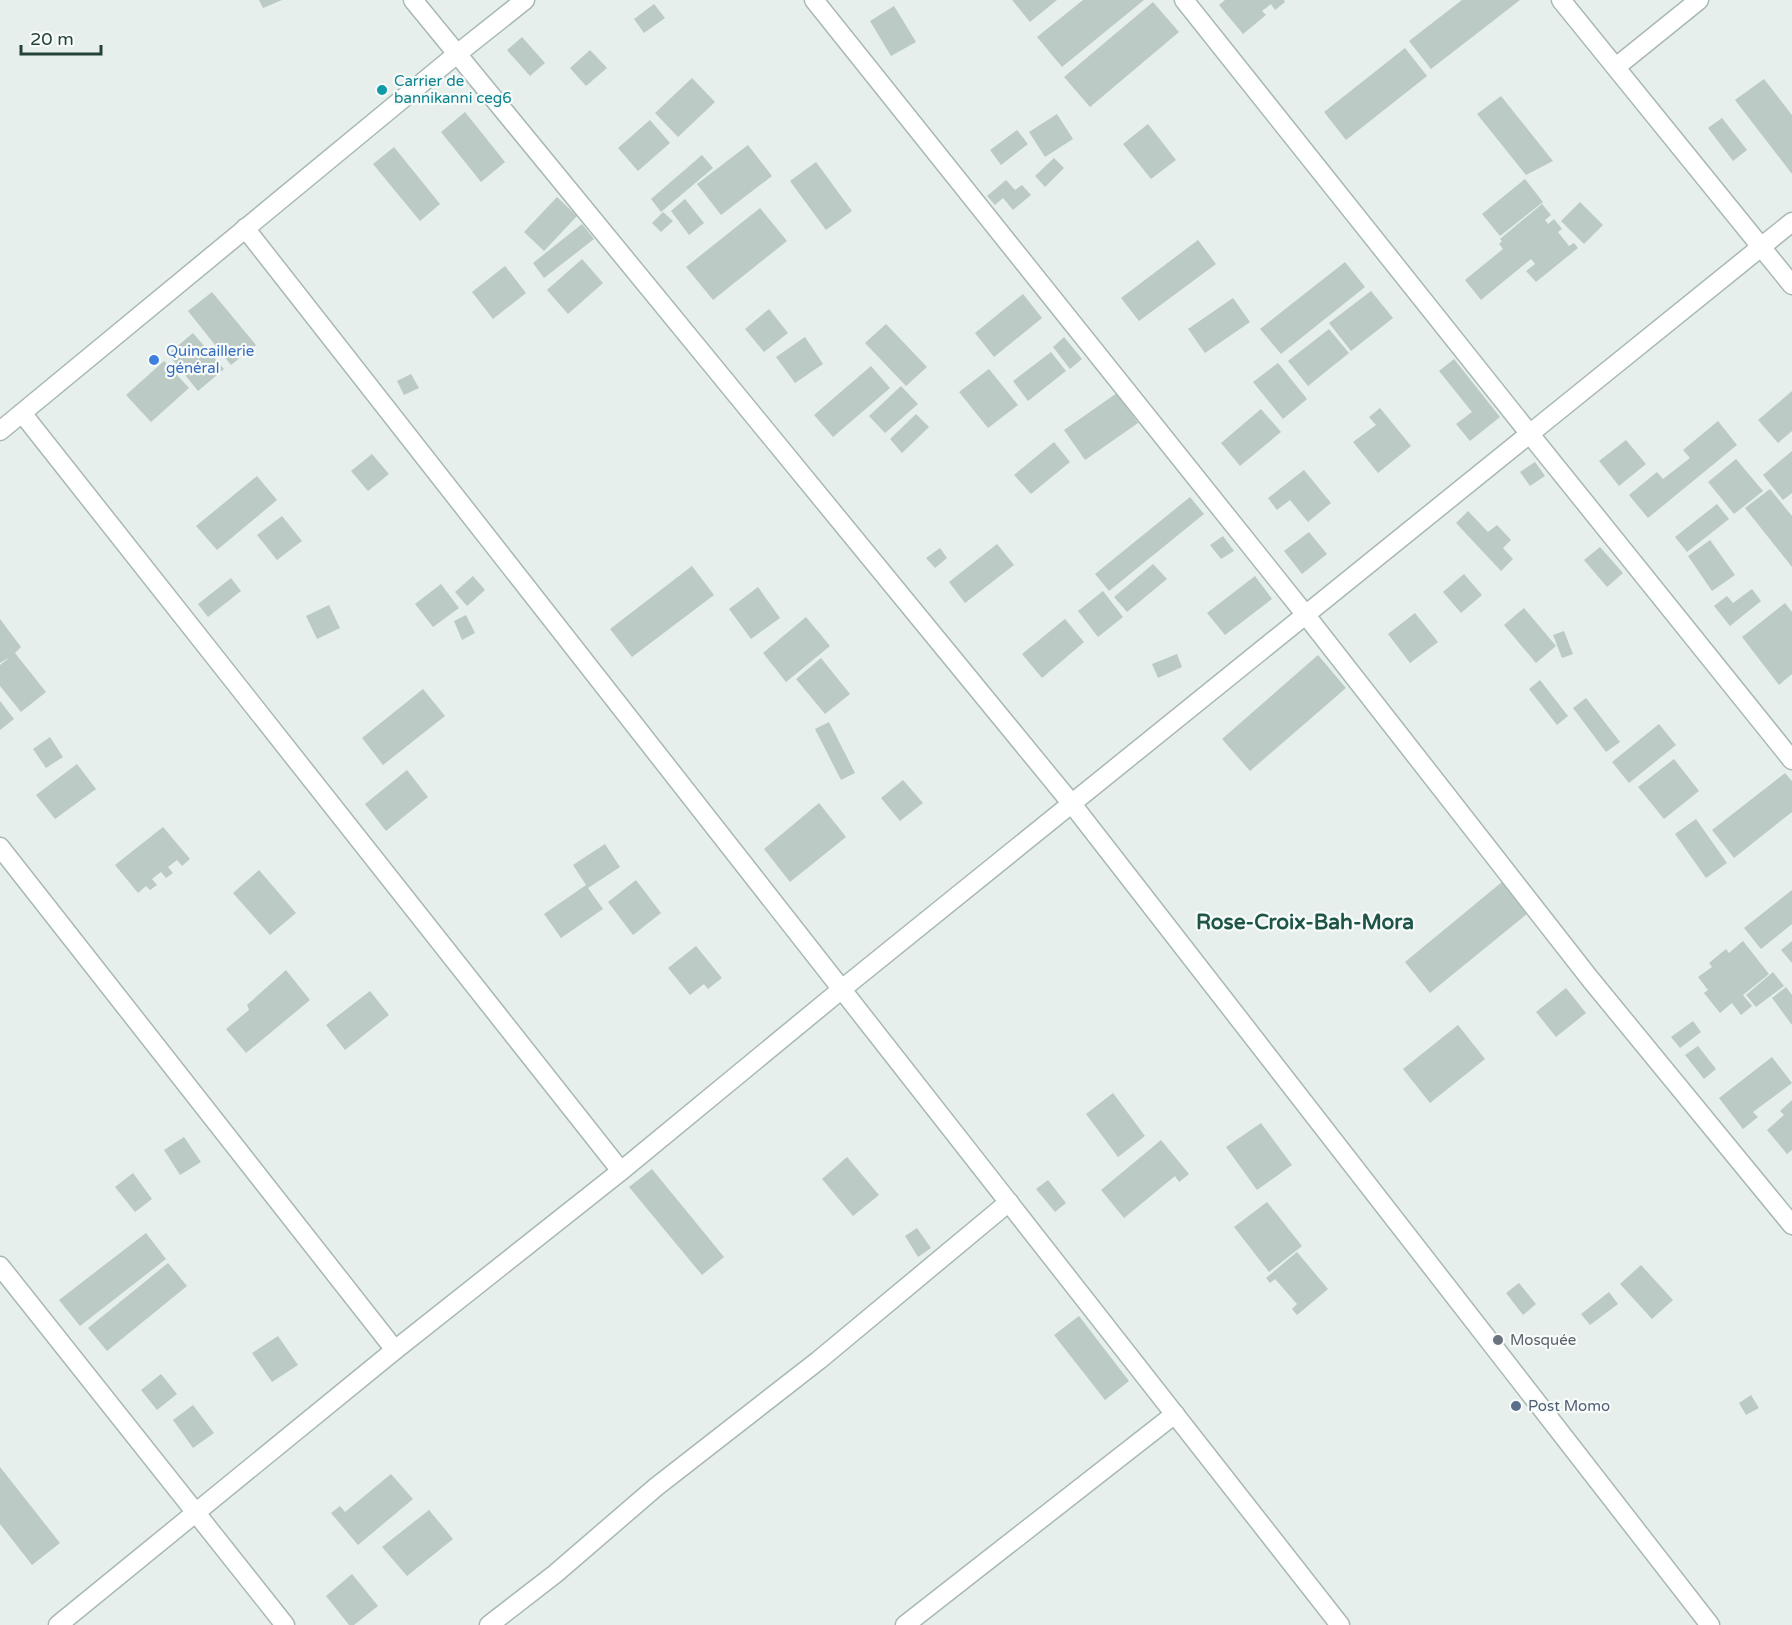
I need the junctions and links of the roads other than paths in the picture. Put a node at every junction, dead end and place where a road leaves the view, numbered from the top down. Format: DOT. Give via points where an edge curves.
graph roads {
  1 [pos="413,0"];
  2 [pos="525,0"];
  3 [pos="814,0"];
  4 [pos="1184,0"];
  5 [pos="1561,0"];
  6 [pos="1699,0"];
  7 [pos="457,54"];
  8 [pos="1616,67"];
  9 [pos="1792,222"];
  10 [pos="245,228"];
  11 [pos="1760,246"];
  12 [pos="1792,285"];
  13 [pos="22,413"];
  14 [pos="0,431"];
  15 [pos="1529,433"];
  16 [pos="1305,614"];
  17 [pos="1792,760"];
  18 [pos="1072,804"];
  19 [pos="0,847"];
  20 [pos="842,989"];
  21 [pos="621,1171"];
  22 [pos="1008,1202"];
  23 [pos="1792,1225"];
  24 [pos="0,1266"];
  25 [pos="395,1350"];
  26 [pos="1175,1414"];
  27 [pos="196,1513"];
  28 [pos="1330,1621"];
  29 [pos="58,1625"];
  30 [pos="285,1625"];
  31 [pos="489,1625"];
  32 [pos="905,1625"];
  33 [pos="1710,1625"];
  1 -- 7 [label="street"];
  2 -- 7 [label="street"];
  3 -- 16 [label="street"];
  4 -- 15 [label="street"];
  5 -- 8 [label="street"];
  6 -- 8 [label="street"];
  7 -- 10 [label="street"];
  7 -- 18 [label="street"];
  8 -- 11 [label="street"];
  9 -- 11 [label="street"];
  10 -- 13 [label="street"];
  10 -- 20 [label="street"];
  11 -- 12 [label="street"];
  11 -- 15 [label="street"];
  13 -- 14 [label="street"];
  13 -- 21 [label="street"];
  15 -- 16 [label="street"];
  15 -- 17 [label="street"];
  16 -- 18 [label="street"];
  16 -- 23 [label="street" via="1591,980"];
  18 -- 20 [label="street"];
  18 -- 33 [label="street"];
  19 -- 25 [label="street"];
  20 -- 21 [label="street"];
  20 -- 22 [label="street"];
  21 -- 25 [label="street"];
  22 -- 26 [label="street"];
  22 -- 31 [label="street" via="819,1360 656,1487 555,1575"];
  24 -- 27 [label="street"];
  25 -- 27 [label="street"];
  26 -- 28 [label="street"];
  26 -- 32 [label="street"];
  27 -- 29 [label="street"];
  27 -- 30 [label="street"];
}
